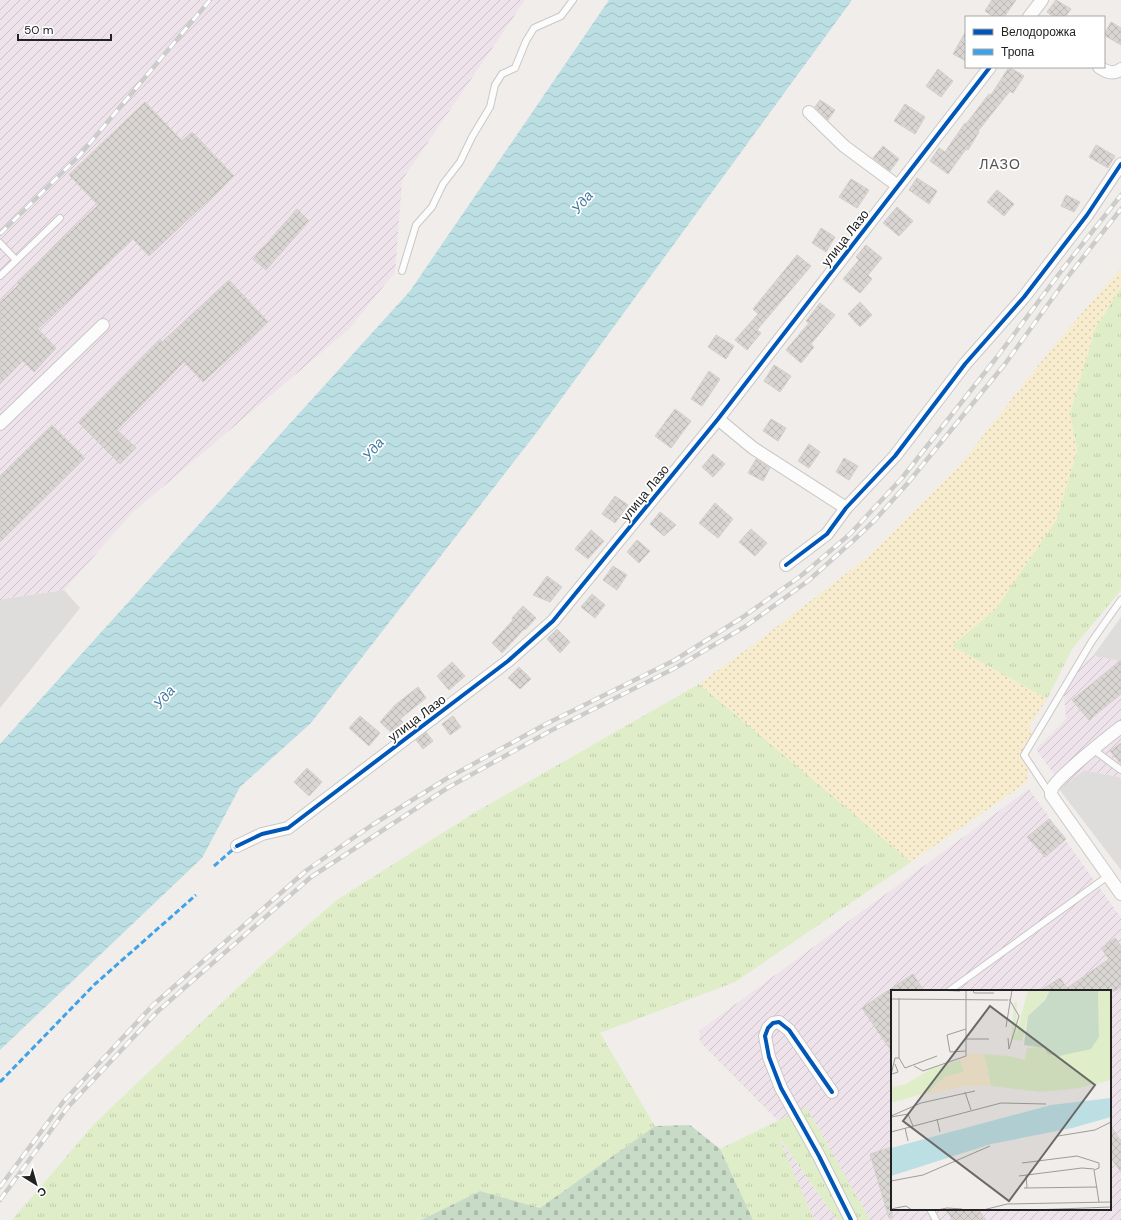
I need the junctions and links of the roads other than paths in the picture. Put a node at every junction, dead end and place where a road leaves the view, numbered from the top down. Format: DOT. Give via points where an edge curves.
graph roads {
  1 [pos="573,0"];
  2 [pos="1042,0"];
  3 [pos="1031,16"];
  4 [pos="989,68"];
  5 [pos="1101,68"];
  6 [pos="1121,69"];
  7 [pos="810,112"];
  8 [pos="1121,164"];
  9 [pos="898,186"];
  10 [pos="60,218"];
  11 [pos="0,243"];
  12 [pos="16,260"];
  13 [pos="402,271"];
  14 [pos="0,276"];
  15 [pos="103,325"];
  16 [pos="718,419"];
  17 [pos="0,424"];
  18 [pos="846,508"];
  19 [pos="786,565"];
  20 [pos="1121,600"];
  21 [pos="1121,727"];
  22 [pos="1094,750"];
  23 [pos="1121,770"];
  24 [pos="1051,795"];
  25 [pos="237,846"];
  26 [pos="1108,876"];
  27 [pos="1121,894"];
  28 [pos="950,990"];
  29 [pos="832,1092"];
  30 [pos="931,1210"];
  31 [pos="851,1220"];
  32 [pos="936,1220"];
  1 -- 13 [label="lane" via="561,16 534,28 515,68 502,74 495,85 490,107 460,162 442,184 432,207 416,225"];
  2 -- 3 [label="street"];
  4 -- 9 [label="street, улица Лазо"];
  5 -- 6 [label="street" via="1110,73"];
  7 -- 9 [label="street" via="844,146"];
  8 -- 18 [label="street" via="1087,215 1024,297 965,364 895,456"];
  9 -- 16 [label="street, улица Лазо"];
  10 -- 12 [label="lane"];
  11 -- 12 [label="lane"];
  12 -- 14 [label="lane"];
  15 -- 17 [label="street"];
  16 -- 18 [label="street" via="754,448"];
  16 -- 25 [label="street, улица Лазо" via="553,621 508,661 288,828 262,834"];
  18 -- 19 [label="street" via="827,534"];
  20 -- 24 [label="lane" via="1092,641 1024,755"];
  21 -- 22 [label="street"];
  22 -- 23 [label="lane"];
  22 -- 24 [label="street" via="1054,785"];
  24 -- 26 [label="street"];
  26 -- 27 [label="street"];
  26 -- 28 [label="lane"];
  29 -- 31 [label="street" via="789,1030 779,1022 774,1022 765,1036 768,1057 781,1088"];
  30 -- 32 [label="lane"];
}
